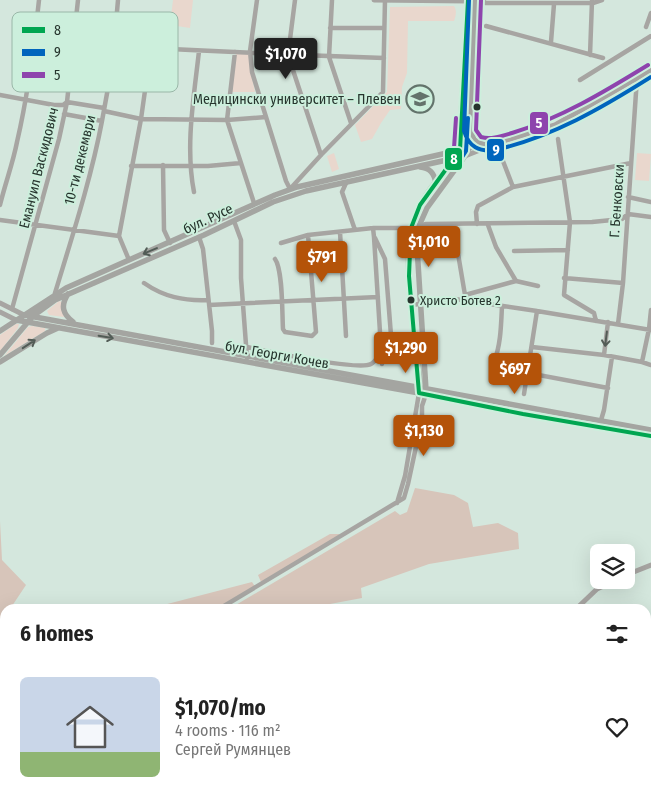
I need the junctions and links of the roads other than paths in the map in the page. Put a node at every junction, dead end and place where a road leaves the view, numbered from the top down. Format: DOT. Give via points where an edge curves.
graph roads {
  1 [pos="257,0"];
  2 [pos="295,0"];
  3 [pos="332,0"];
  4 [pos="374,0"];
  5 [pos="385,0"];
  6 [pos="405,0"];
  7 [pos="468,0"];
  8 [pos="475,0"];
  9 [pos="481,0"];
  10 [pos="602,0"];
  11 [pos="592,1"];
  12 [pos="554,4"];
  13 [pos="651,13"];
  14 [pos="486,26"];
  15 [pos="646,27"];
  16 [pos="330,28"];
  17 [pos="384,28"];
  18 [pos="651,36"];
  19 [pos="551,42"];
  20 [pos="178,50"];
  21 [pos="199,51"];
  22 [pos="250,51"];
  23 [pos="235,52"];
  24 [pos="590,54"];
  25 [pos="288,55"];
  26 [pos="329,57"];
  27 [pos="384,58"];
  28 [pos="603,58"];
  29 [pos="651,70"];
  30 [pos="637,78"];
  31 [pos="580,80"];
  32 [pos="27,92"];
  33 [pos="68,92"];
  34 [pos="107,92"];
  35 [pos="145,92"];
  36 [pos="0,95"];
  37 [pos="26,100"];
  38 [pos="67,102"];
  39 [pos="104,109"];
  40 [pos="64,114"];
  41 [pos="266,117"];
  42 [pos="141,118"];
  43 [pos="192,119"];
  44 [pos="227,120"];
  45 [pos="102,121"];
  46 [pos="351,123"];
  47 [pos="470,131"];
  48 [pos="558,139"];
  49 [pos="497,143"];
  50 [pos="484,145"];
  51 [pos="469,148"];
  52 [pos="460,150"];
  53 [pos="321,155"];
  54 [pos="465,156"];
  55 [pos="501,156"];
  56 [pos="454,159"];
  57 [pos="242,163"];
  58 [pos="631,163"];
  59 [pos="163,165"];
  60 [pos="131,166"];
  61 [pos="190,166"];
  62 [pos="415,167"];
  63 [pos="564,176"];
  64 [pos="302,177"];
  65 [pos="346,183"];
  66 [pos="436,183"];
  67 [pos="513,187"];
  68 [pos="290,189"];
  69 [pos="305,189"];
  70 [pos="194,192"];
  71 [pos="628,197"];
  72 [pos="651,202"];
  73 [pos="254,203"];
  74 [pos="0,205"];
  75 [pos="628,214"];
  76 [pos="651,217"];
  77 [pos="0,220"];
  78 [pos="234,221"];
  79 [pos="570,222"];
  80 [pos="36,224"];
  81 [pos="453,224"];
  82 [pos="477,224"];
  83 [pos="488,225"];
  84 [pos="419,226"];
  85 [pos="373,228"];
  86 [pos="411,228"];
  87 [pos="355,230"];
  88 [pos="74,231"];
  89 [pos="340,232"];
  90 [pos="308,235"];
  91 [pos="119,236"];
  92 [pos="199,237"];
  93 [pos="374,237"];
  94 [pos="170,242"];
  95 [pos="281,243"];
  96 [pos="568,250"];
  97 [pos="514,251"];
  98 [pos="275,259"];
  99 [pos="129,260"];
  100 [pos="564,278"];
  101 [pos="516,281"];
  102 [pos="144,283"];
  103 [pos="623,283"];
  104 [pos="538,286"];
  105 [pos="55,293"];
  106 [pos="68,294"];
  107 [pos="378,297"];
  108 [pos="464,297"];
  109 [pos="344,299"];
  110 [pos="314,301"];
  111 [pos="282,302"];
  112 [pos="0,303"];
  113 [pos="208,303"];
  114 [pos="244,303"];
  115 [pos="421,304"];
  116 [pos="412,305"];
  117 [pos="502,306"];
  118 [pos="12,310"];
  119 [pos="651,310"];
  120 [pos="537,311"];
  121 [pos="0,312"];
  122 [pos="24,315"];
  123 [pos="33,316"];
  124 [pos="16,320"];
  125 [pos="596,321"];
  126 [pos="608,322"];
  127 [pos="27,323"];
  128 [pos="75,324"];
  129 [pos="618,324"];
  130 [pos="58,328"];
  131 [pos="650,330"];
  132 [pos="0,331"];
  133 [pos="346,336"];
  134 [pos="212,343"];
  135 [pos="247,347"];
  136 [pos="392,348"];
  137 [pos="532,348"];
  138 [pos="279,353"];
  139 [pos="381,353"];
  140 [pos="0,355"];
  141 [pos="247,355"];
  142 [pos="604,356"];
  143 [pos="612,358"];
  144 [pos="0,362"];
  145 [pos="246,362"];
  146 [pos="642,362"];
  147 [pos="289,363"];
  148 [pos="382,364"];
  149 [pos="651,365"];
  150 [pos="528,374"];
  151 [pos="608,388"];
  152 [pos="423,391"];
  153 [pos="524,394"];
  154 [pos="600,424"];
  155 [pos="651,430"];
  156 [pos="651,436"];
  157 [pos="651,565"];
  158 [pos="635,571"];
  159 [pos="597,589"];
  160 [pos="227,604"];
  161 [pos="581,604"];
  1 -- 22 [label="street"];
  2 -- 25 [label="street"];
  3 -- 16 [label="street"];
  4 -- 5 [label="street"];
  5 -- 6 [label="street"];
  5 -- 17 [label="street"];
  6 -- 7 [label="street"];
  7 -- 8 [label="street"];
  7 -- 52 [label="main road"];
  8 -- 9 [label="street"];
  8 -- 47 [label="main road"];
  9 -- 12 [label="street" via="486,4"];
  10 -- 11 [label="street"];
  11 -- 12 [label="street"];
  11 -- 24 [label="street"];
  12 -- 19 [label="street"];
  13 -- 15 [label="street"];
  14 -- 19 [label="street"];
  16 -- 17 [label="street"];
  16 -- 26 [label="street"];
  17 -- 27 [label="street"];
  18 -- 31 [label="street"];
  19 -- 24 [label="street"];
  20 -- 21 [label="street"];
  21 -- 23 [label="street"];
  21 -- 43 [label="street"];
  22 -- 23 [label="street"];
  22 -- 25 [label="street"];
  22 -- 41 [label="street" via="252,72"];
  23 -- 44 [label="street"];
  24 -- 28 [label="street"];
  25 -- 26 [label="street"];
  25 -- 53 [label="street"];
  26 -- 27 [label="street"];
  26 -- 46 [label="street"];
  27 -- 46 [label="street" via="383,92"];
  29 -- 30 [label="street"];
  30 -- 49 [label="street" via="555,125"];
  30 -- 58 [label="street, Г. Бенковски"];
  32 -- 37 [label="street"];
  33 -- 38 [label="street, Емануил Васкидович"];
  34 -- 39 [label="street, 10-ти декември"];
  35 -- 42 [label="street"];
  36 -- 37 [label="street"];
  37 -- 38 [label="street" via="63,105"];
  37 -- 74 [label="street"];
  38 -- 39 [label="street"];
  38 -- 40 [label="street, Емануил Васкидович"];
  39 -- 42 [label="street"];
  39 -- 45 [label="street, 10-ти декември"];
  40 -- 45 [label="street"];
  40 -- 80 [label="street, Емануил Васкидович"];
  41 -- 44 [label="street"];
  41 -- 68 [label="street"];
  42 -- 43 [label="street"];
  42 -- 60 [label="street"];
  43 -- 44 [label="street"];
  43 -- 61 [label="street"];
  44 -- 57 [label="street"];
  45 -- 88 [label="street, 10-ти декември"];
  46 -- 53 [label="street"];
  47 -- 50 [label="main road" via="474,140"];
  47 -- 51 [label="main road"];
  48 -- 63 [label="street"];
  49 -- 50 [label="street"];
  49 -- 54 [label="street"];
  50 -- 51 [label="street"];
  51 -- 52 [label="main road, бул. Русе"];
  51 -- 54 [label="main road"];
  52 -- 56 [label="main road"];
  52 -- 69 [label="main road, бул. Русе"];
  53 -- 64 [label="street"];
  54 -- 56 [label="main road, бул. Русе"];
  54 -- 84 [label="main road" via="427,208"];
  55 -- 67 [label="street"];
  56 -- 62 [label="main road, бул. Русе"];
  56 -- 66 [label="main road"];
  57 -- 61 [label="street"];
  57 -- 73 [label="street"];
  58 -- 63 [label="street"];
  58 -- 71 [label="street, Г. Бенковски"];
  59 -- 60 [label="street"];
  59 -- 61 [label="street"];
  59 -- 94 [label="street" via="164,230"];
  60 -- 91 [label="street"];
  61 -- 70 [label="street"];
  62 -- 65 [label="main road, бул. Русе"];
  62 -- 66 [label="main road" via="429,170"];
  63 -- 67 [label="street"];
  63 -- 79 [label="street"];
  64 -- 68 [label="street"];
  64 -- 69 [label="street"];
  65 -- 69 [label="main road, бул. Русе"];
  65 -- 87 [label="street" via="342,192"];
  66 -- 86 [label="main road" via="420,205"];
  67 -- 82 [label="street" via="478,206"];
  68 -- 69 [label="main road, бул. Русе"];
  68 -- 73 [label="main road, бул. Русе"];
  69 -- 78 [label="main road, бул. Русе"];
  71 -- 72 [label="street"];
  71 -- 75 [label="street, Г. Бенковски"];
  73 -- 94 [label="main road, бул. Русе"];
  75 -- 76 [label="street"];
  75 -- 79 [label="street" via="622,219"];
  75 -- 103 [label="street, Г. Бенковски"];
  77 -- 80 [label="street"];
  78 -- 92 [label="main road, бул. Русе"];
  78 -- 114 [label="street" via="241,240"];
  79 -- 83 [label="street"];
  79 -- 96 [label="street"];
  80 -- 88 [label="street"];
  80 -- 118 [label="street, Емануил Васкидович"];
  81 -- 82 [label="street"];
  81 -- 84 [label="street"];
  81 -- 108 [label="street"];
  82 -- 83 [label="street"];
  83 -- 101 [label="street" via="496,247"];
  84 -- 115 [label="main road" via="417,247"];
  85 -- 86 [label="street"];
  85 -- 87 [label="street"];
  85 -- 93 [label="street"];
  86 -- 116 [label="main road" via="409,276"];
  87 -- 89 [label="street"];
  88 -- 91 [label="street"];
  88 -- 105 [label="street, 10-ти декември"];
  89 -- 90 [label="street"];
  89 -- 109 [label="street"];
  90 -- 95 [label="street"];
  90 -- 110 [label="street"];
  91 -- 99 [label="street"];
  92 -- 106 [label="main road, бул. Русе"];
  92 -- 113 [label="street"];
  93 -- 107 [label="street"];
  93 -- 136 [label="street" via="385,259"];
  94 -- 99 [label="main road, бул. Русе, one-way"];
  96 -- 97 [label="street"];
  96 -- 100 [label="street"];
  98 -- 111 [label="street"];
  99 -- 105 [label="main road, бул. Русе"];
  100 -- 103 [label="street"];
  100 -- 125 [label="street" via="564,295 590,310"];
  101 -- 104 [label="street"];
  101 -- 108 [label="street"];
  102 -- 113 [label="street" via="160,294"];
  103 -- 129 [label="street, Г. Бенковски"];
  105 -- 122 [label="main road, бул. Русе"];
  106 -- 123 [label="main road, бул. Русе"];
  106 -- 128 [label="main road" via="63,310"];
  107 -- 109 [label="street"];
  107 -- 139 [label="street"];
  108 -- 115 [label="street"];
  108 -- 117 [label="street"];
  109 -- 110 [label="street"];
  109 -- 133 [label="street"];
  110 -- 111 [label="street"];
  110 -- 111 [label="street" via="316,332 312,336 285,332"];
  111 -- 114 [label="street"];
  112 -- 118 [label="street"];
  113 -- 114 [label="street"];
  113 -- 134 [label="street"];
  114 -- 135 [label="street"];
  115 -- 116 [label="street"];
  115 -- 152 [label="main road"];
  116 -- 152 [label="main road"];
  117 -- 120 [label="street"];
  117 -- 150 [label="street" via="498,353 494,362 496,367"];
  118 -- 122 [label="street"];
  119 -- 131 [label="street"];
  120 -- 125 [label="street"];
  120 -- 137 [label="street"];
  121 -- 124 [label="street"];
  122 -- 123 [label="main road, бул. Георги Кочев"];
  122 -- 124 [label="main road, бул. Русе"];
  123 -- 127 [label="main road, бул. Русе"];
  123 -- 128 [label="main road, бул. Георги Кочев"];
  124 -- 127 [label="main road, бул. Георги Кочев"];
  124 -- 132 [label="main road, бул. Русе"];
  125 -- 126 [label="street"];
  126 -- 129 [label="street"];
  126 -- 142 [label="street, one-way"];
  127 -- 130 [label="main road, бул. Георги Кочев"];
  127 -- 140 [label="main road, бул. Русе"];
  128 -- 141 [label="main road, бул. Георги Кочев"];
  129 -- 131 [label="street"];
  144 -- 130 [label="main road, one-way"];
  130 -- 145 [label="main road, бул. Георги Кочев, one-way"];
  131 -- 146 [label="street"];
  135 -- 138 [label="street"];
  135 -- 141 [label="street"];
  137 -- 142 [label="street"];
  137 -- 150 [label="street"];
  138 -- 139 [label="street" via="363,366 372,364"];
  138 -- 147 [label="street"];
  139 -- 148 [label="street"];
  141 -- 145 [label="street"];
  141 -- 147 [label="main road, бул. Георги Кочев"];
  142 -- 143 [label="street"];
  143 -- 146 [label="street"];
  143 -- 151 [label="street"];
  145 -- 152 [label="main road, бул. Георги Кочев"];
  146 -- 149 [label="street"];
  147 -- 152 [label="main road, бул. Георги Кочев"];
  150 -- 151 [label="street"];
  150 -- 153 [label="street"];
  151 -- 154 [label="street"];
  152 -- 154 [label="main road, бул. Георги Кочев" via="523,414"];
  152 -- 160 [label="street" via="422,419 406,495"];
  154 -- 155 [label="main road, бул. Георги Кочев"];
  154 -- 156 [label="main road, бул. Георги Кочев"];
  157 -- 158 [label="street"];
  159 -- 161 [label="street"];
}
